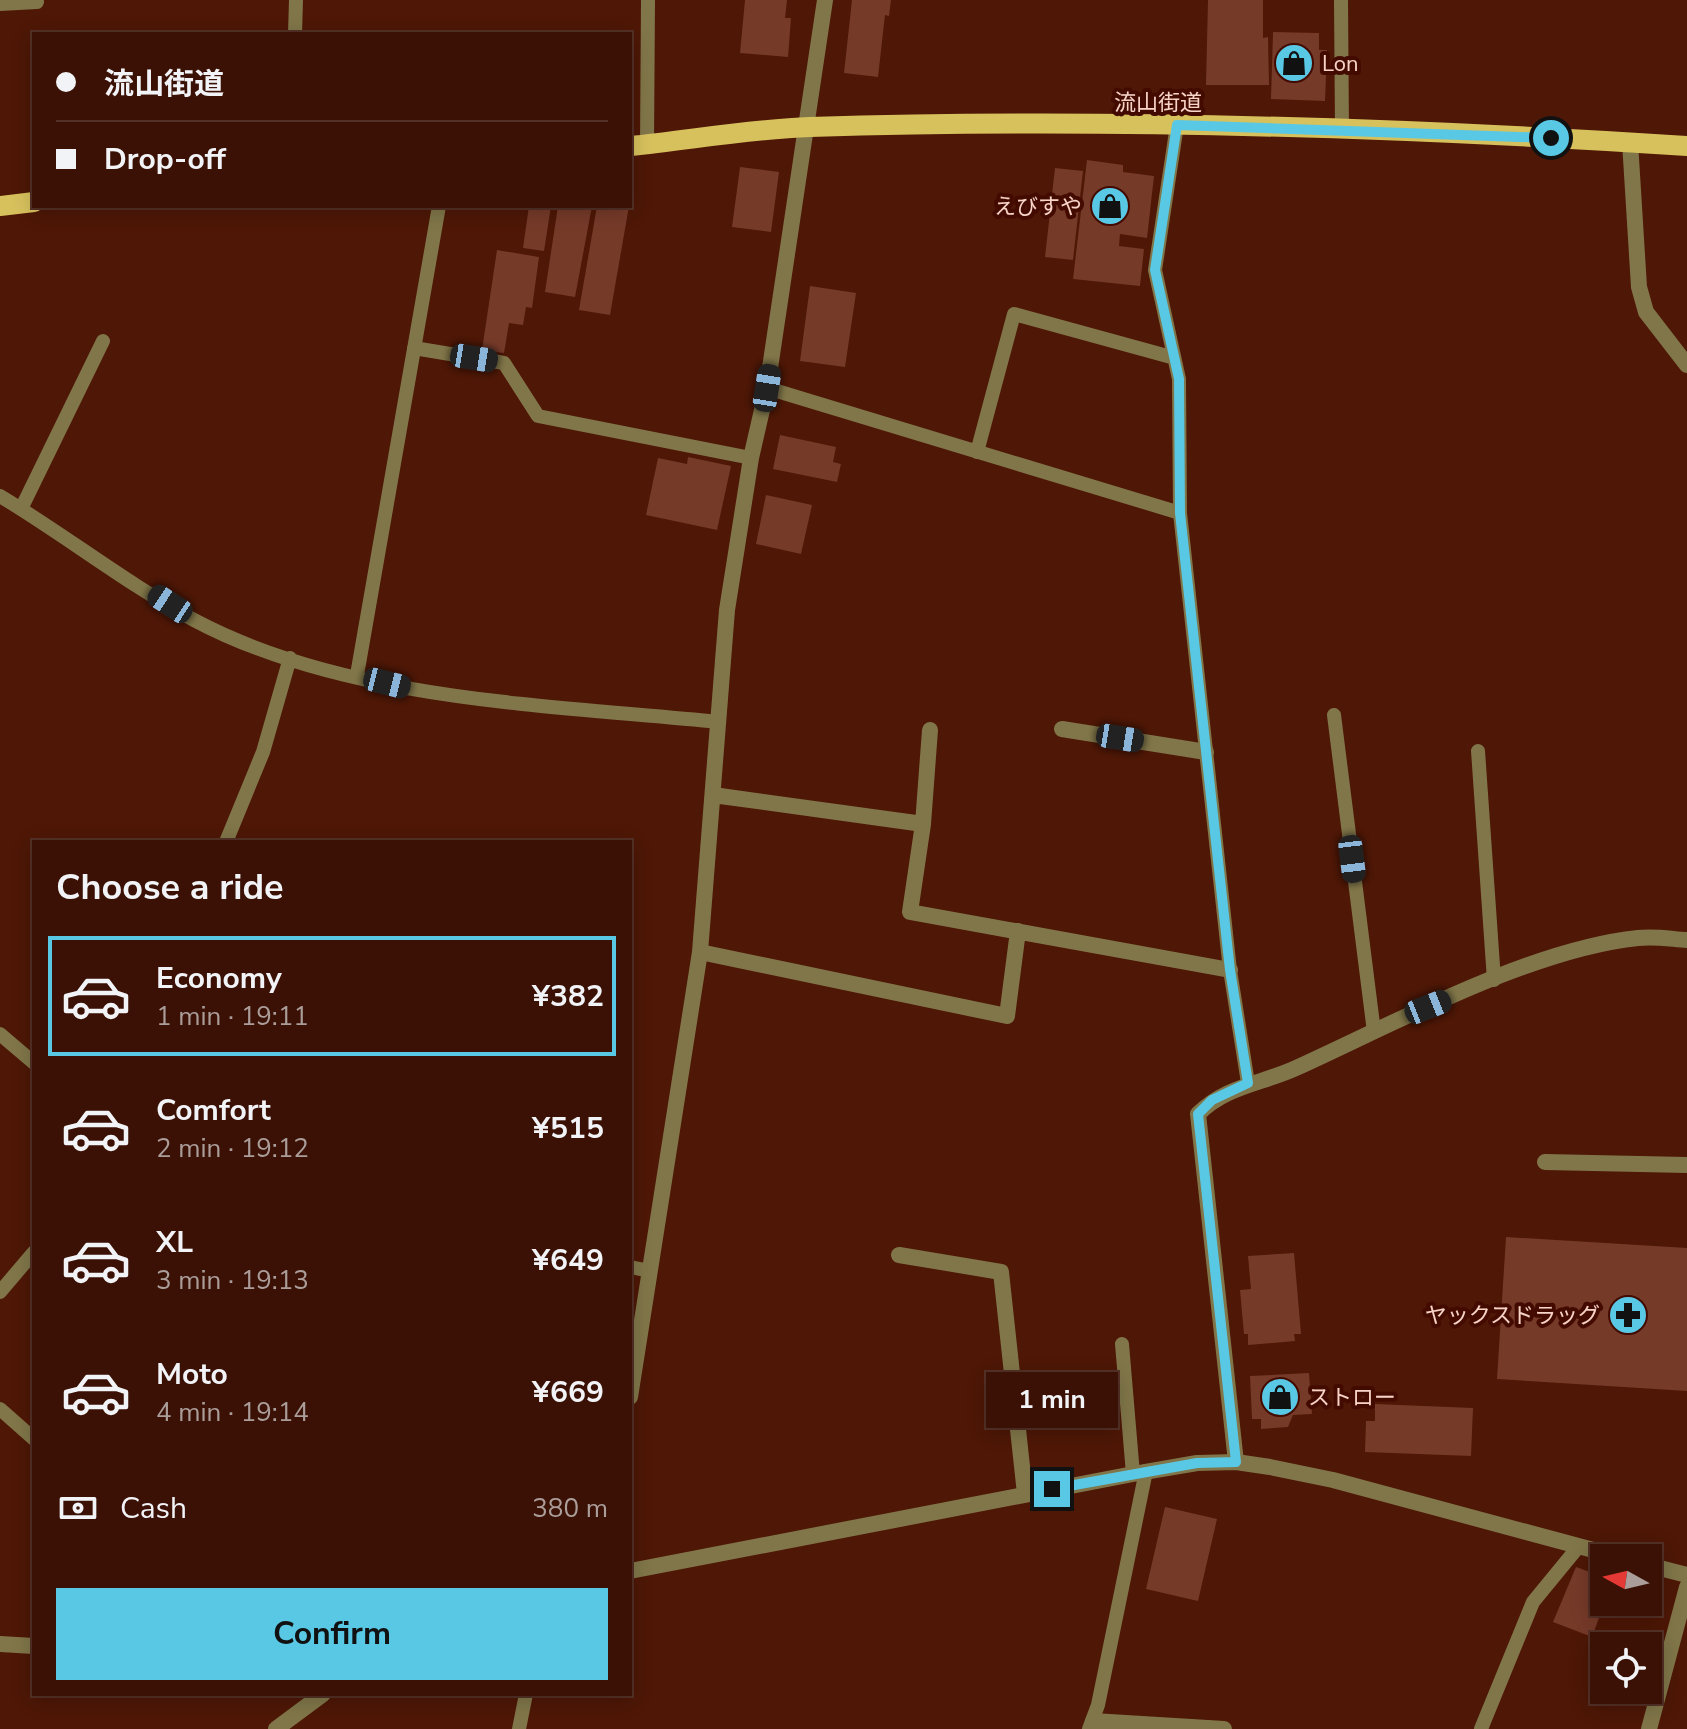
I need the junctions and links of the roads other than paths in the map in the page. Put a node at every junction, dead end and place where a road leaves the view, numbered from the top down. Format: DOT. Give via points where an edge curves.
graph roads {
  1 [pos="296,0"];
  2 [pos="648,0"];
  3 [pos="825,0"];
  4 [pos="1341,0"];
  5 [pos="37,2"];
  6 [pos="0,4"];
  7 [pos="295,32"];
  8 [pos="1177,125"];
  9 [pos="808,127"];
  10 [pos="1342,131"];
  11 [pos="1630,142"];
  12 [pos="638,145"];
  13 [pos="1687,146"];
  14 [pos="32,202"];
  15 [pos="0,206"];
  16 [pos="439,208"];
  17 [pos="103,341"];
  18 [pos="414,348"];
  19 [pos="1171,357"];
  20 [pos="1687,365"];
  21 [pos="767,388"];
  22 [pos="977,452"];
  23 [pos="751,458"];
  24 [pos="0,496"];
  25 [pos="21,509"];
  26 [pos="1180,513"];
  27 [pos="290,658"];
  28 [pos="357,675"];
  29 [pos="1334,715"];
  30 [pos="719,722"];
  31 [pos="1062,729"];
  32 [pos="930,730"];
  33 [pos="1478,751"];
  34 [pos="1206,752"];
  35 [pos="713,795"];
  36 [pos="923,824"];
  37 [pos="227,840"];
  38 [pos="1018,931"];
  39 [pos="1687,940"];
  40 [pos="700,952"];
  41 [pos="1230,970"];
  42 [pos="1494,980"];
  43 [pos="1374,1032"];
  44 [pos="0,1034"];
  45 [pos="32,1061"];
  46 [pos="1248,1083"];
  47 [pos="1545,1162"];
  48 [pos="1687,1165"];
  49 [pos="32,1254"];
  50 [pos="899,1255"];
  51 [pos="632,1267"];
  52 [pos="650,1271"];
  53 [pos="0,1292"];
  54 [pos="1122,1344"];
  55 [pos="632,1384"];
  56 [pos="0,1409"];
  57 [pos="32,1437"];
  58 [pos="1236,1462"];
  59 [pos="1140,1472"];
  60 [pos="1025,1494"];
  61 [pos="1579,1546"];
  62 [pos="1590,1549"];
  63 [pos="1662,1569"];
  64 [pos="632,1571"];
  65 [pos="1687,1575"];
  66 [pos="1687,1587"];
  67 [pos="0,1644"];
  68 [pos="32,1646"];
  69 [pos="320,1696"];
  70 [pos="526,1696"];
  71 [pos="1091,1725"];
  72 [pos="276,1729"];
  73 [pos="519,1729"];
  74 [pos="1224,1729"];
  75 [pos="1481,1729"];
  76 [pos="1649,1729"];
  1 -- 7 [label="lane"];
  2 -- 12 [label="lane"];
  3 -- 9 [label="street"];
  4 -- 10 [label="lane"];
  5 -- 6 [label="lane"];
  8 -- 9 [label="main road, 流山街道"];
  8 -- 10 [label="main road, 流山街道"];
  8 -- 19 [label="lane" via="1155,270"];
  9 -- 12 [label="main road, 流山街道"];
  9 -- 21 [label="street"];
  10 -- 11 [label="main road, 流山街道"];
  11 -- 13 [label="main road, 流山街道"];
  11 -- 20 [label="street" via="1639,287 1646,312"];
  14 -- 15 [label="main road"];
  16 -- 18 [label="lane"];
  17 -- 25 [label="lane"];
  18 -- 23 [label="lane" via="504,363 538,416"];
  18 -- 28 [label="lane"];
  19 -- 22 [label="lane" via="1014,314"];
  19 -- 26 [label="lane" via="1179,379"];
  21 -- 22 [label="lane"];
  21 -- 23 [label="street"];
  22 -- 26 [label="lane"];
  23 -- 30 [label="street" via="727,610"];
  24 -- 25 [label="lane"];
  25 -- 27 [label="lane" via="194,620"];
  26 -- 34 [label="lane"];
  27 -- 28 [label="lane"];
  27 -- 37 [label="lane" via="263,752"];
  28 -- 30 [label="lane" via="417,691"];
  29 -- 43 [label="lane"];
  30 -- 35 [label="street"];
  31 -- 34 [label="street"];
  32 -- 36 [label="street"];
  33 -- 42 [label="lane"];
  34 -- 41 [label="lane"];
  35 -- 36 [label="street"];
  35 -- 40 [label="street"];
  36 -- 38 [label="street" via="910,912"];
  38 -- 40 [label="street" via="1007,1016"];
  38 -- 41 [label="street"];
  39 -- 42 [label="street" via="1622,940"];
  40 -- 52 [label="street"];
  41 -- 46 [label="lane"];
  42 -- 43 [label="street"];
  43 -- 46 [label="street" via="1279,1076"];
  44 -- 45 [label="lane"];
  46 -- 58 [label="street" via="1212,1100 1198,1114"];
  47 -- 48 [label="street"];
  49 -- 53 [label="lane"];
  50 -- 60 [label="street" via="1001,1272"];
  51 -- 52 [label="lane"];
  52 -- 55 [label="street"];
  54 -- 59 [label="lane"];
  56 -- 57 [label="lane"];
  58 -- 59 [label="street"];
  58 -- 61 [label="street" via="1333,1480"];
  59 -- 60 [label="street"];
  59 -- 71 [label="lane"];
  60 -- 64 [label="street"];
  61 -- 62 [label="street"];
  61 -- 75 [label="lane" via="1533,1602"];
  63 -- 65 [label="street"];
  66 -- 76 [label="street"];
  67 -- 68 [label="street"];
  69 -- 72 [label="street"];
  70 -- 73 [label="lane"];
  71 -- 74 [label="street"];
}
